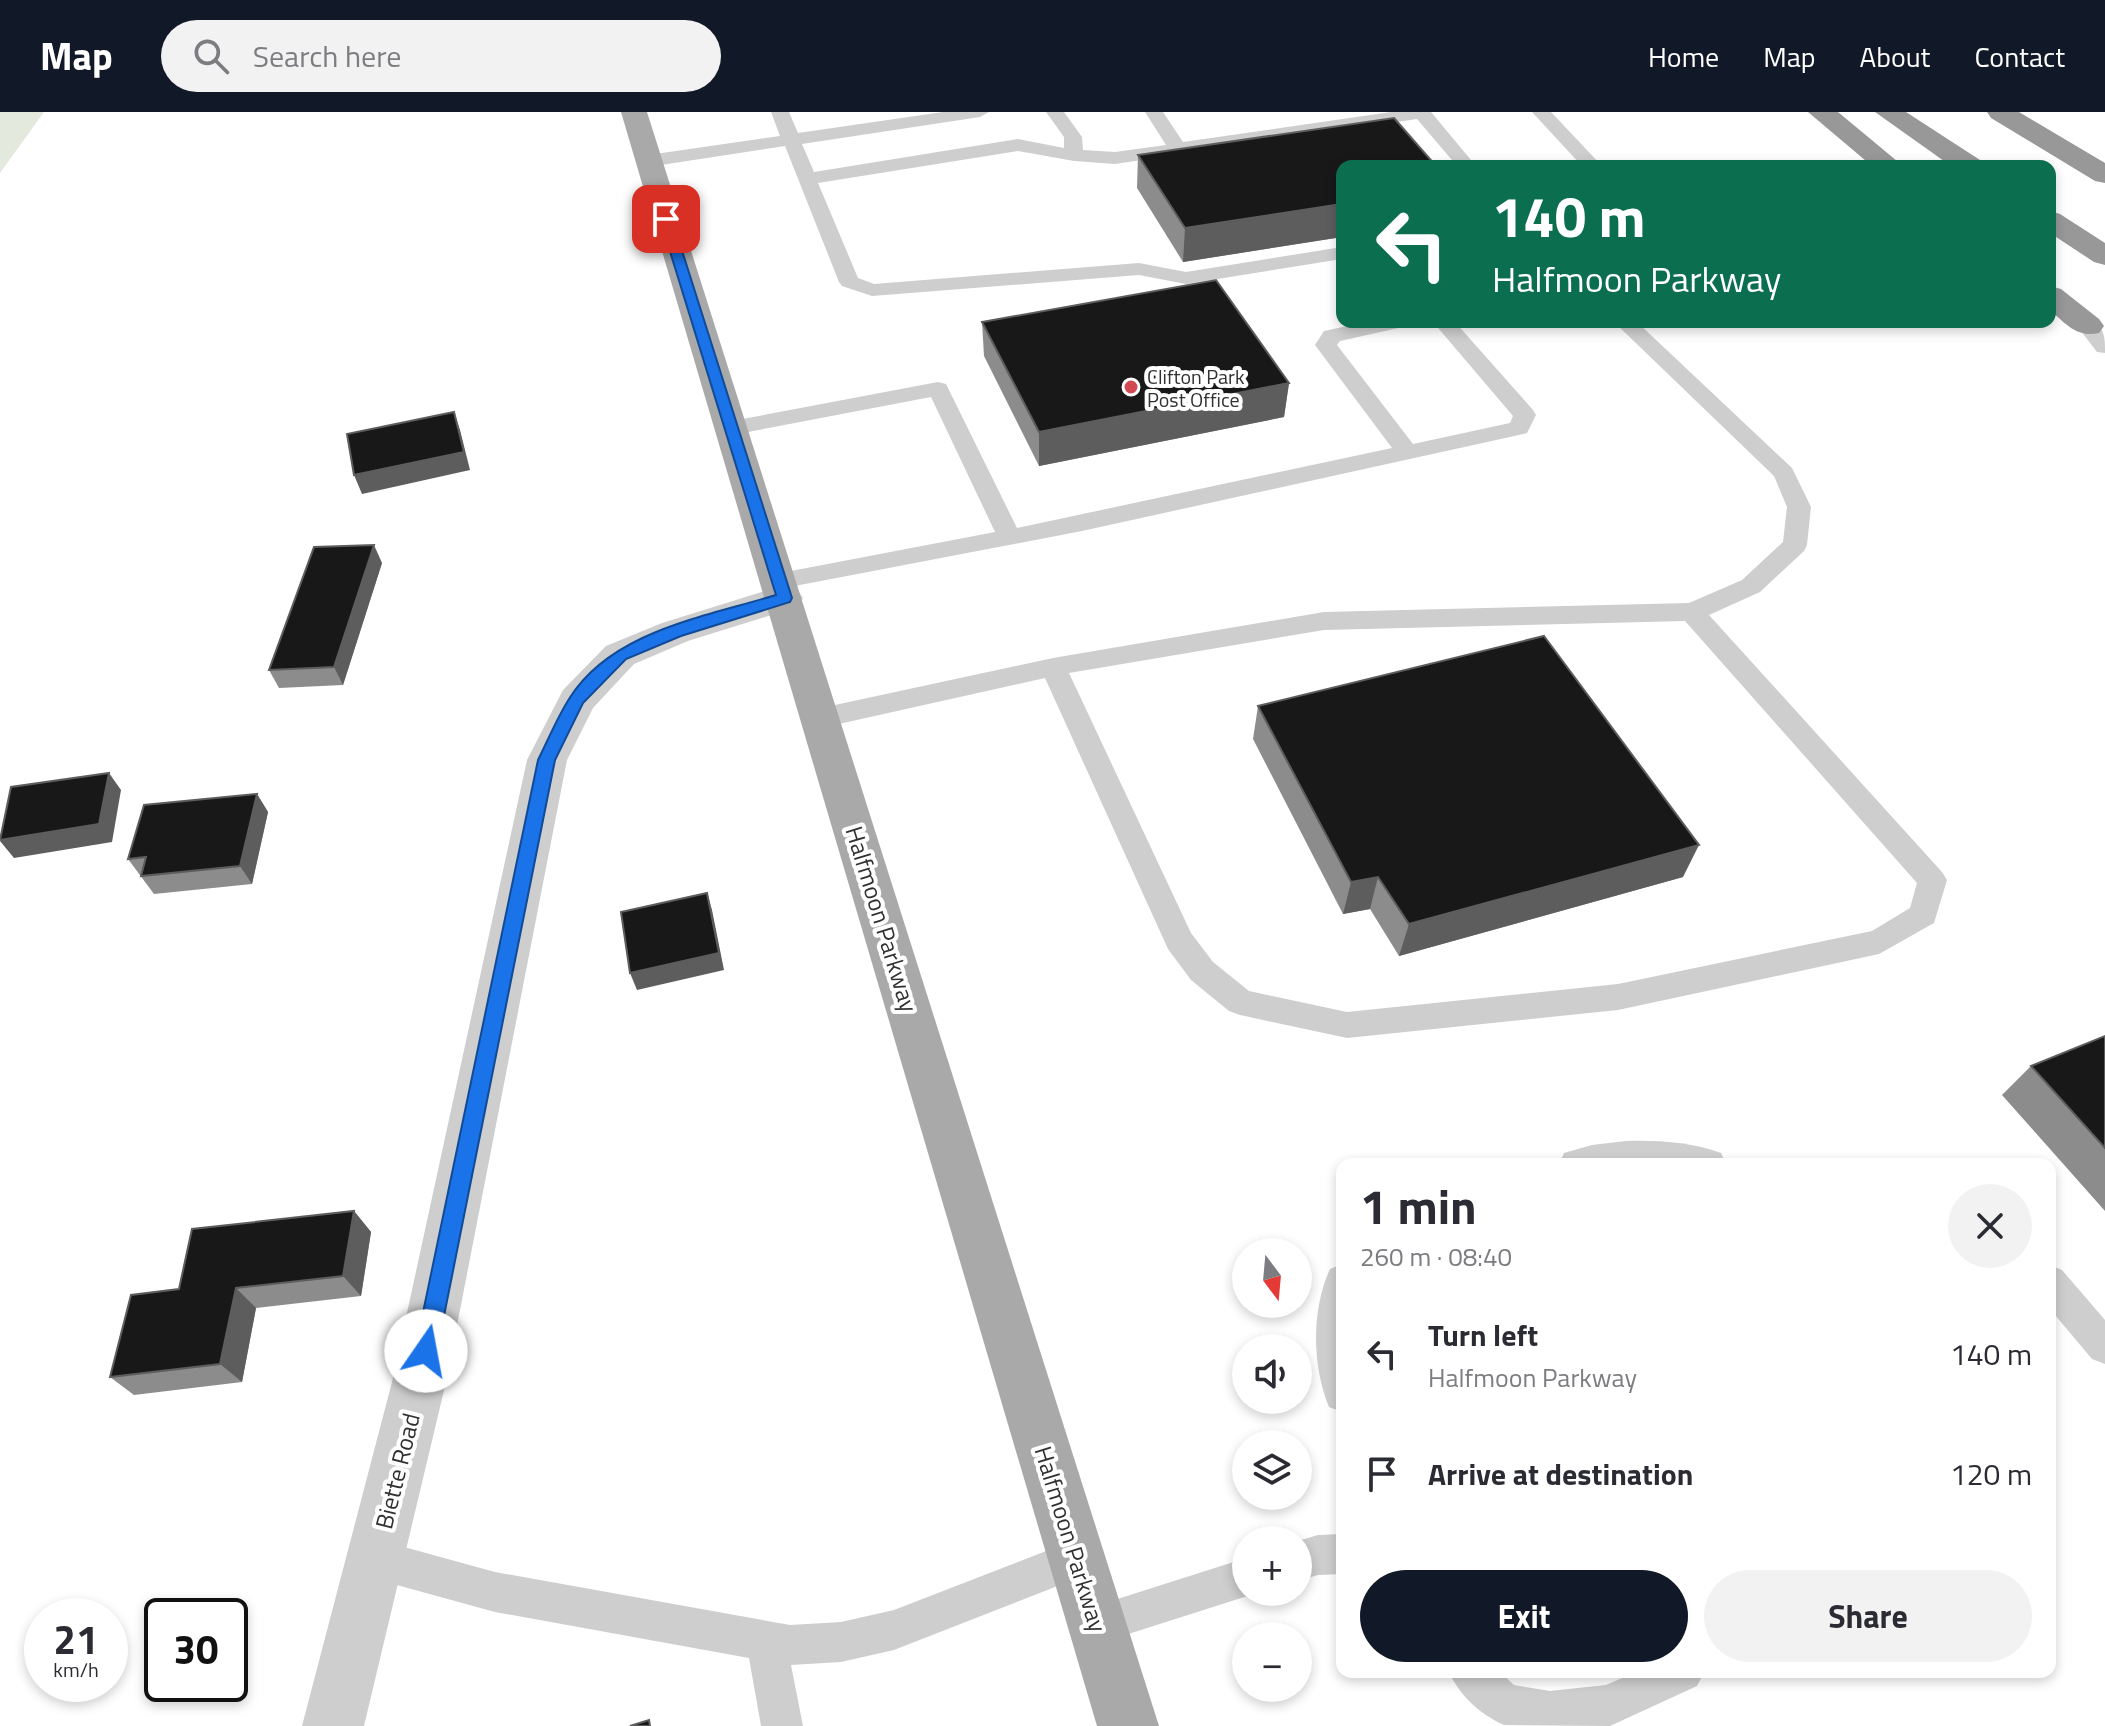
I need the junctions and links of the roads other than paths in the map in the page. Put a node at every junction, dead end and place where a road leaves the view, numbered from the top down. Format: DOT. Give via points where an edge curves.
graph roads {
  1 [pos="634,112"];
  2 [pos="780,112"];
  3 [pos="980,112"];
  4 [pos="1055,112"];
  5 [pos="1154,112"];
  6 [pos="1541,112"];
  7 [pos="1821,112"];
  8 [pos="1888,112"];
  9 [pos="2000,112"];
  10 [pos="1422,113"];
  11 [pos="1343,118"];
  12 [pos="791,140"];
  13 [pos="1178,149"];
  14 [pos="1074,155"];
  15 [pos="1462,160"];
  16 [pos="1587,160"];
  17 [pos="1881,160"];
  18 [pos="1961,160"];
  19 [pos="648,161"];
  20 [pos="2105,175"];
  21 [pos="807,179"];
  22 [pos="2056,224"];
  23 [pos="1336,254"];
  24 [pos="2105,256"];
  25 [pos="2056,300"];
  26 [pos="1368,328"];
  27 [pos="1449,328"];
  28 [pos="1631,328"];
  29 [pos="2099,337"];
  30 [pos="732,428"];
  31 [pos="1408,453"];
  32 [pos="1009,536"];
  33 [pos="782,589"];
  34 [pos="1692,612"];
  35 [pos="1053,667"];
  36 [pos="821,718"];
  37 [pos="1609,1158"];
  38 [pos="1678,1158"];
  39 [pos="2056,1289"];
  40 [pos="1336,1320"];
  41 [pos="2105,1347"];
  42 [pos="1336,1358"];
  43 [pos="1336,1554"];
  44 [pos="1312,1557"];
  45 [pos="375,1559"];
  46 [pos="1077,1559"];
  47 [pos="1232,1582"];
  48 [pos="1097,1624"];
  49 [pos="766,1641"];
  50 [pos="1476,1678"];
  51 [pos="1670,1678"];
  52 [pos="333,1726"];
  53 [pos="782,1726"];
  54 [pos="1128,1726"];
  1 -- 19 [label="main road, Halfmoon Parkway"];
  2 -- 12 [label="lane"];
  3 -- 12 [label="lane"];
  4 -- 14 [label="lane" via="1073,137"];
  5 -- 13 [label="lane"];
  6 -- 16 [label="lane"];
  7 -- 17 [label="highway"];
  8 -- 18 [label="highway"];
  9 -- 20 [label="highway"];
  10 -- 11 [label="lane"];
  10 -- 15 [label="lane"];
  11 -- 13 [label="lane"];
  12 -- 19 [label="lane"];
  12 -- 21 [label="lane"];
  13 -- 14 [label="lane" via="1115,158"];
  14 -- 21 [label="lane" via="1018,145"];
  19 -- 30 [label="main road, Halfmoon Parkway"];
  21 -- 23 [label="lane" via="849,282 872,290 1139,269 1186,278"];
  22 -- 24 [label="highway"];
  25 -- 29 [label="highway"];
  26 -- 31 [label="lane" via="1332,336 1326,345"];
  27 -- 31 [label="lane" via="1525,415 1519,428"];
  28 -- 34 [label="lane" via="1784,473 1799,507 1795,545 1751,586"];
  30 -- 32 [label="lane" via="938,389"];
  30 -- 33 [label="main road, Halfmoon Parkway"];
  31 -- 32 [label="lane"];
  32 -- 33 [label="lane"];
  33 -- 36 [label="main road, Halfmoon Parkway"];
  33 -- 45 [label="street, Biette Road" via="620,655 577,700 547,760 419,1382"];
  34 -- 35 [label="lane" via="1324,621"];
  34 -- 35 [label="lane" via="1932,880 1923,915 1879,942 1618,997 1347,1025 1240,1002 1202,971 1179,940"];
  35 -- 36 [label="lane"];
  36 -- 46 [label="main road, Halfmoon Parkway"];
  37 -- 38 [label="lane"];
  39 -- 41 [label="lane"];
  40 -- 42 [label="lane"];
  43 -- 44 [label="lane"];
  45 -- 49 [label="lane" via="495,1592"];
  45 -- 52 [label="street, Biette Road"];
  46 -- 48 [label="main road, Halfmoon Parkway"];
  46 -- 49 [label="lane" via="894,1630 841,1642"];
  47 -- 48 [label="lane"];
  48 -- 54 [label="main road, Halfmoon Parkway"];
  49 -- 53 [label="lane"];
  50 -- 51 [label="lane" via="1504,1704 1550,1712 1608,1706"];
}
